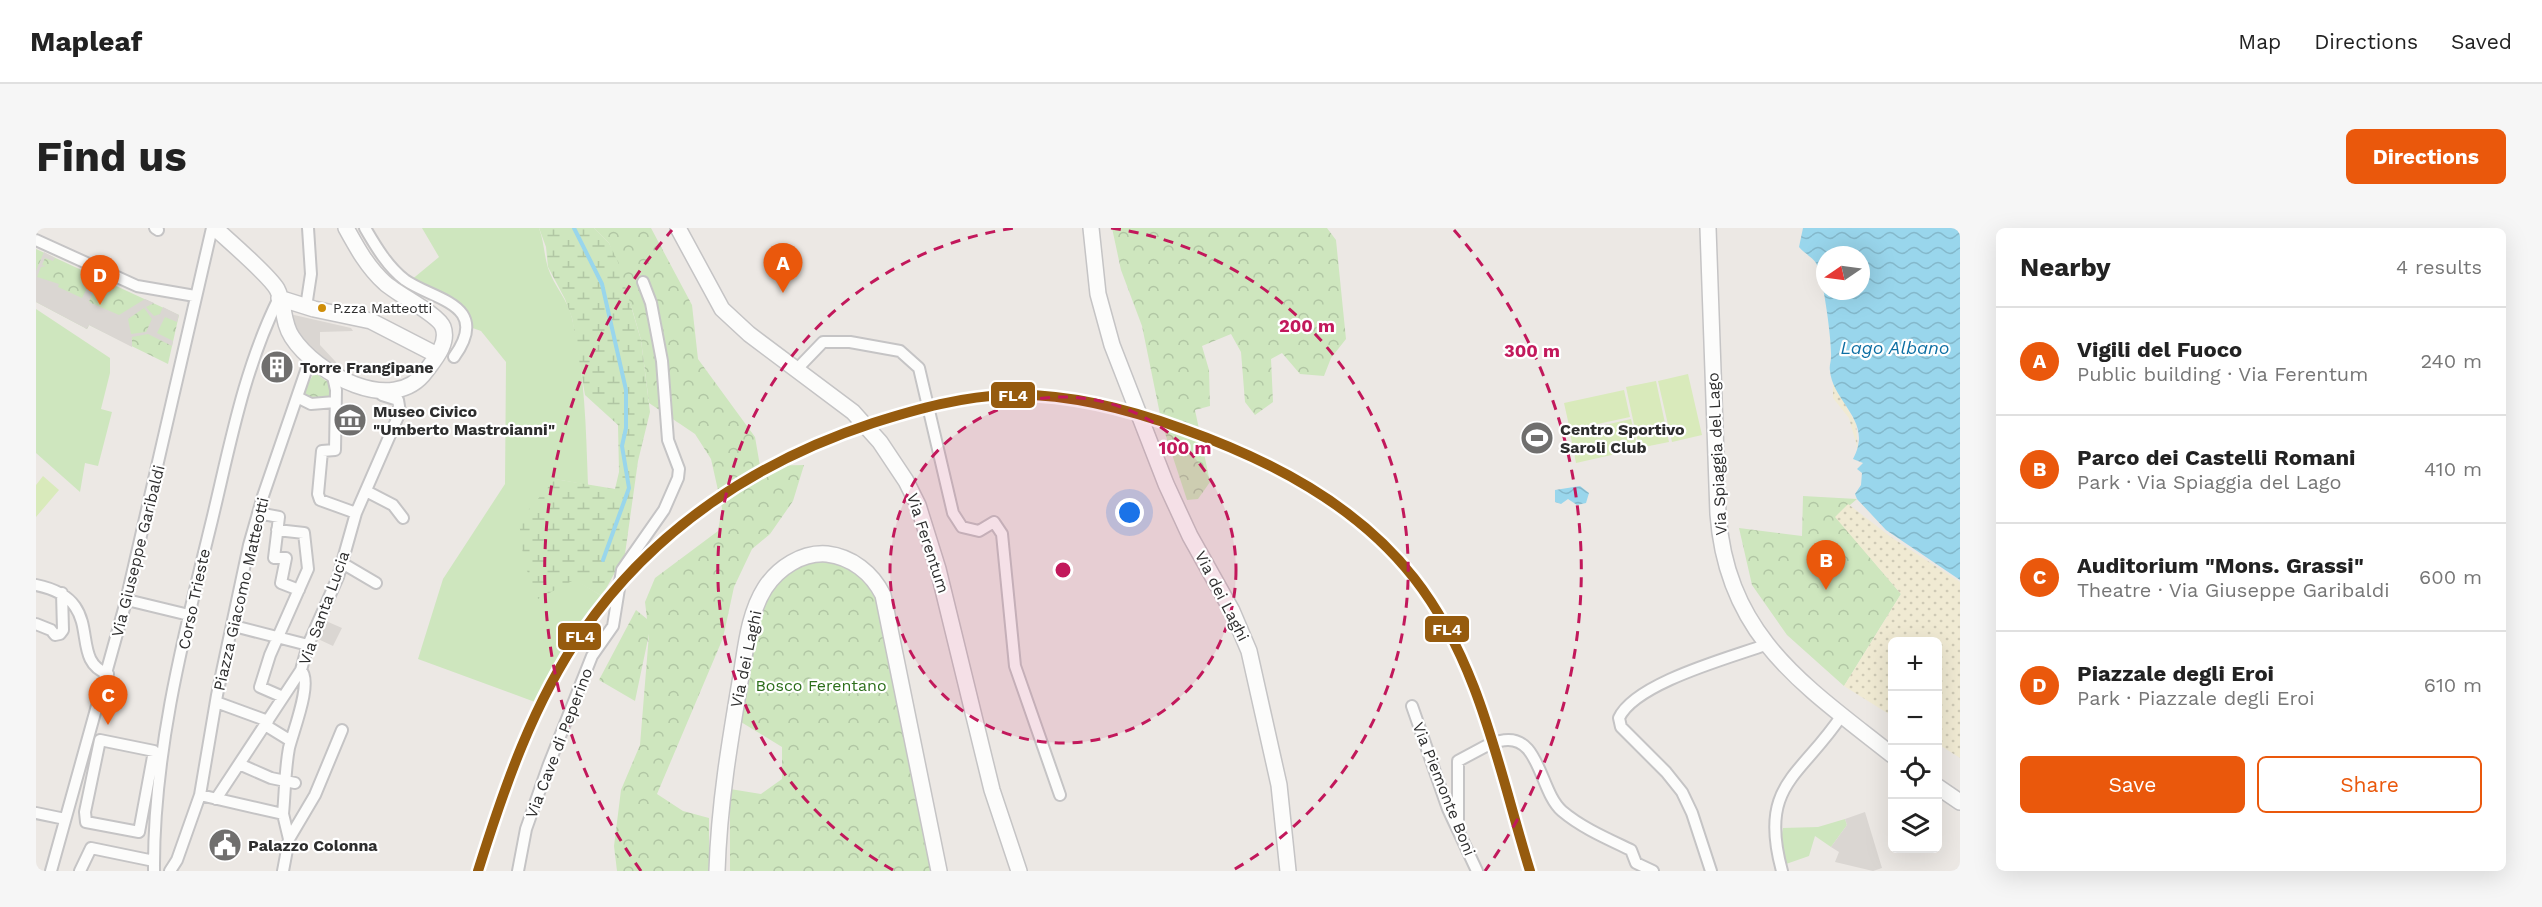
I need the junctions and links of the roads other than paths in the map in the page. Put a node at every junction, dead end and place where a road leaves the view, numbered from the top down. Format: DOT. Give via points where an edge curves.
graph roads {
  1 [pos="213,228"];
  2 [pos="308,228"];
  3 [pos="346,228"];
  4 [pos="365,228"];
  5 [pos="678,228"];
  6 [pos="1090,228"];
  7 [pos="1708,228"];
  8 [pos="36,240"];
  9 [pos="643,282"];
  10 [pos="191,295"];
  11 [pos="279,298"];
  12 [pos="306,307"];
  13 [pos="437,355"];
  14 [pos="454,357"];
  15 [pos="310,359"];
  16 [pos="797,369"];
  17 [pos="334,378"];
  18 [pos="299,398"];
  19 [pos="335,402"];
  20 [pos="366,491"];
  21 [pos="258,513"];
  22 [pos="356,513"];
  23 [pos="403,518"];
  24 [pos="277,530"];
  25 [pos="342,563"];
  26 [pos="376,583"];
  27 [pos="36,585"];
  28 [pos="299,590"];
  29 [pos="62,593"];
  30 [pos="127,600"];
  31 [pos="189,615"];
  32 [pos="36,624"];
  33 [pos="234,626"];
  34 [pos="279,638"];
  35 [pos="308,645"];
  36 [pos="1765,645"];
  37 [pos="301,670"];
  38 [pos="108,675"];
  39 [pos="283,698"];
  40 [pos="216,702"];
  41 [pos="1412,706"];
  42 [pos="1842,715"];
  43 [pos="266,723"];
  44 [pos="342,730"];
  45 [pos="291,741"];
  46 [pos="1500,741"];
  47 [pos="1486,746"];
  48 [pos="1888,751"];
  49 [pos="239,764"];
  50 [pos="290,782"];
  51 [pos="1942,790"];
  52 [pos="200,795"];
  53 [pos="1060,795"];
  54 [pos="216,799"];
  55 [pos="1960,802"];
  56 [pos="36,813"];
  57 [pos="283,814"];
  58 [pos="65,819"];
  59 [pos="1458,831"];
  60 [pos="139,832"];
  61 [pos="289,839"];
  62 [pos="154,866"];
  63 [pos="51,871"];
  64 [pos="80,871"];
  65 [pos="170,871"];
  66 [pos="283,871"];
  67 [pos="518,871"];
  68 [pos="717,871"];
  69 [pos="939,871"];
  70 [pos="1019,871"];
  71 [pos="1288,871"];
  72 [pos="1477,871"];
  73 [pos="1653,871"];
  74 [pos="1712,871"];
  75 [pos="1782,871"];
  1 -- 10 [label="street, Via Giuseppe Garibaldi"];
  1 -- 11 [label="main road" via="276,288"];
  2 -- 12 [label="street" via="311,274"];
  3 -- 13 [label="main road" via="375,274 441,323 445,339"];
  4 -- 14 [label="street" via="394,271 413,285 452,302 461,313 465,333"];
  5 -- 16 [label="main road, Via Ferentum" via="722,309"];
  6 -- 71 [label="main road, Via dei Laghi" via="1098,294 1112,345 1170,492 1232,610 1249,651 1279,785"];
  7 -- 36 [label="main road, Via Spiaggia del Lago" via="1719,534 1736,597"];
  8 -- 10 [label="street" via="137,286"];
  9 -- 67 [label="street, Via Cave di Peperino" via="662,361 668,440 679,469 678,478 664,510 622,570 613,626 592,656 549,764 525,830"];
  10 -- 30 [label="street, Via Giuseppe Garibaldi" via="156,481"];
  11 -- 12 [label="main road"];
  11 -- 15 [label="main road" via="287,329"];
  11 -- 31 [label="street, Corso Trieste" via="258,342 241,396"];
  12 -- 13 [label="main road" via="371,321"];
  13 -- 17 [label="main road" via="417,381 395,391 368,389"];
  15 -- 17 [label="main road"];
  15 -- 18 [label="street, Piazza Giacomo Matteotti"];
  16 -- 53 [label="street" via="823,342 850,342 900,351 919,368 953,513 962,527 979,531 994,522 1002,534 1015,666"];
  16 -- 70 [label="main road, Via Ferentum" via="861,420 895,462 914,496 943,589 996,804"];
  17 -- 19 [label="street"];
  17 -- 20 [label="street, Via Santa Lucia" via="401,403"];
  18 -- 19 [label="street" via="311,404"];
  18 -- 21 [label="street, Piazza Giacomo Matteotti"];
  19 -- 22 [label="street" via="335,450 322,451 318,497"];
  20 -- 22 [label="street, Via Santa Lucia"];
  20 -- 23 [label="street" via="393,505"];
  21 -- 24 [label="street" via="279,518"];
  21 -- 33 [label="street, Piazza Giacomo Matteotti"];
  22 -- 25 [label="street, Via Santa Lucia"];
  24 -- 28 [label="street" via="274,558 286,558 281,583"];
  24 -- 28 [label="street" via="304,533 308,569"];
  25 -- 26 [label="street"];
  25 -- 35 [label="street, Via Santa Lucia"];
  27 -- 29 [label="street"];
  28 -- 34 [label="street"];
  29 -- 32 [label="street" via="60,634"];
  29 -- 38 [label="street" via="75,604 81,618 91,661"];
  30 -- 31 [label="street"];
  30 -- 38 [label="street, Via Giuseppe Garibaldi"];
  31 -- 62 [label="street, Corso Trieste" via="163,751"];
  33 -- 34 [label="street"];
  33 -- 40 [label="street, Piazza Giacomo Matteotti"];
  34 -- 35 [label="street"];
  34 -- 39 [label="street" via="260,687"];
  35 -- 37 [label="street, Via Santa Lucia"];
  36 -- 42 [label="main road, Via Spiaggia del Lago"];
  36 -- 74 [label="street" via="1665,682 1625,709 1619,718 1621,727 1666,772 1684,797"];
  37 -- 39 [label="street, Via Santa Lucia"];
  37 -- 45 [label="street" via="303,700"];
  38 -- 58 [label="street, Via Giuseppe Garibaldi"];
  39 -- 43 [label="street, Via Santa Lucia"];
  40 -- 43 [label="street"];
  40 -- 52 [label="street, Piazza Giacomo Matteotti"];
  41 -- 59 [label="street, Via Piemonte Boni"];
  42 -- 48 [label="main road, Via Spiaggia del Lago"];
  42 -- 75 [label="street" via="1780,796 1775,830"];
  43 -- 45 [label="street"];
  43 -- 49 [label="street, Via Santa Lucia"];
  44 -- 61 [label="street" via="315,795"];
  45 -- 50 [label="street"];
  46 -- 73 [label="street" via="1517,741 1528,748 1548,792 1563,812 1631,850 1636,862"];
  47 -- 59 [label="street" via="1458,761"];
  49 -- 50 [label="street"];
  49 -- 54 [label="street, Via Santa Lucia"];
  50 -- 57 [label="street"];
  51 -- 55 [label="main road"];
  52 -- 54 [label="street"];
  52 -- 65 [label="street, Piazza Giacomo Matteotti"];
  54 -- 57 [label="street"];
  56 -- 58 [label="street"];
  57 -- 61 [label="street"];
  58 -- 63 [label="street, Via Giuseppe Garibaldi"];
  59 -- 72 [label="street, Via Piemonte Boni"];
  60 -- 60 [label="street" via="154,751 100,740 86,822"];
  61 -- 66 [label="street"];
  62 -- 64 [label="street" via="91,848"];
  68 -- 69 [label="main road, Via dei Laghi" via="730,741 756,607 768,583 784,568 806,556 824,554 864,569 883,596"];
}
